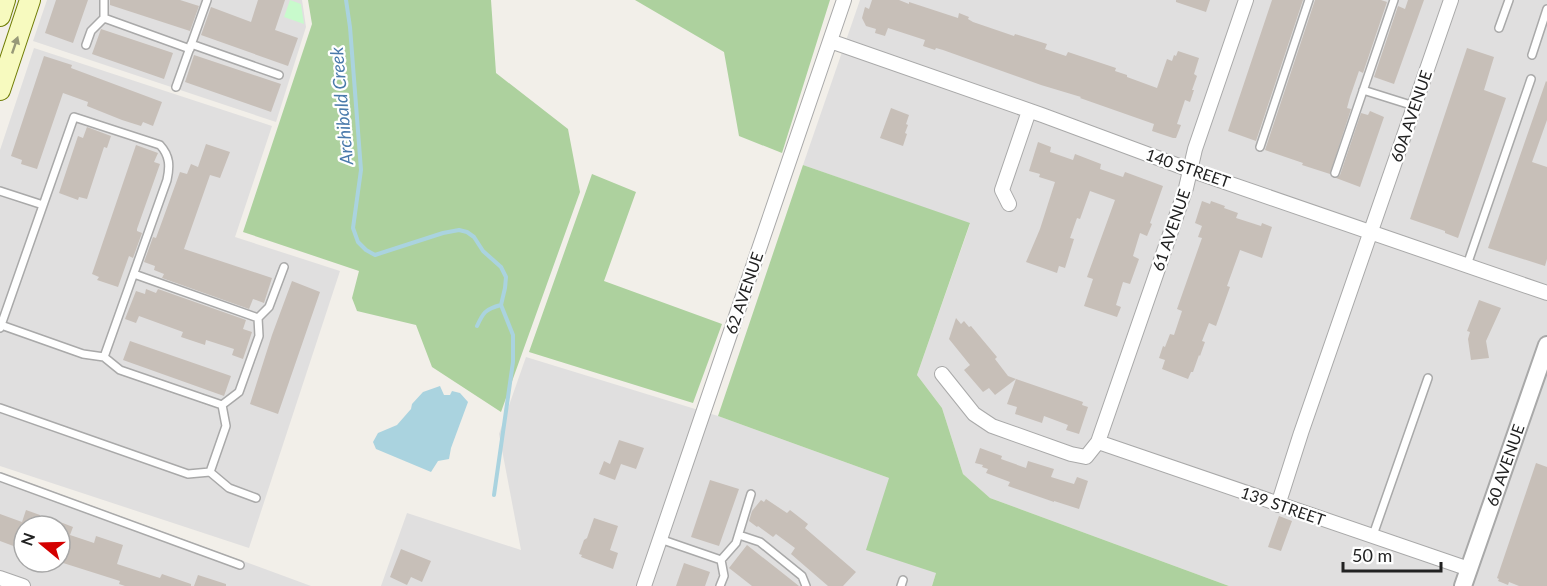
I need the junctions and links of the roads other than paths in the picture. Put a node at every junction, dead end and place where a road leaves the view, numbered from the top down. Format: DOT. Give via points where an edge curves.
graph roads {
  1 [pos="6,0"];
  2 [pos="30,0"];
  3 [pos="104,0"];
  4 [pos="207,0"];
  5 [pos="844,0"];
  6 [pos="1246,0"];
  7 [pos="1308,0"];
  8 [pos="1394,0"];
  9 [pos="1451,0"];
  10 [pos="1509,0"];
  11 [pos="1547,9"];
  12 [pos="0,16"];
  13 [pos="104,18"];
  14 [pos="1500,28"];
  15 [pos="830,41"];
  16 [pos="86,45"];
  17 [pos="190,46"];
  18 [pos="1532,55"];
  19 [pos="279,75"];
  20 [pos="1532,79"];
  21 [pos="176,87"];
  22 [pos="0,90"];
  23 [pos="1363,90"];
  24 [pos="1414,106"];
  25 [pos="1029,111"];
  26 [pos="1260,147"];
  27 [pos="1190,170"];
  28 [pos="1335,173"];
  29 [pos="0,190"];
  30 [pos="1009,204"];
  31 [pos="43,205"];
  32 [pos="1372,231"];
  33 [pos="1467,265"];
  34 [pos="284,267"];
  35 [pos="134,274"];
  36 [pos="1547,293"];
  37 [pos="258,318"];
  38 [pos="0,327"];
  39 [pos="1547,345"];
  40 [pos="104,357"];
  41 [pos="942,374"];
  42 [pos="1428,378"];
  43 [pos="222,405"];
  44 [pos="0,408"];
  45 [pos="1098,442"];
  46 [pos="210,472"];
  47 [pos="0,477"];
  48 [pos="751,494"];
  49 [pos="256,498"];
  50 [pos="1278,505"];
  51 [pos="739,535"];
  52 [pos="1373,535"];
  53 [pos="660,539"];
  54 [pos="721,560"];
  55 [pos="240,565"];
  56 [pos="1469,569"];
  57 [pos="0,578"];
  58 [pos="23,586"];
  59 [pos="644,586"];
  60 [pos="720,586"];
  61 [pos="806,586"];
  62 [pos="1463,586"];
  1 -- 12 [label="main road"];
  22 -- 2 [label="main road, one-way"];
  3 -- 13 [label="lane"];
  4 -- 17 [label="lane"];
  5 -- 15 [label="street, 62 AVENUE"];
  6 -- 27 [label="street, 61 AVENUE"];
  7 -- 26 [label="lane"];
  8 -- 23 [label="lane"];
  9 -- 24 [label="street, 60A AVENUE"];
  10 -- 14 [label="lane"];
  11 -- 18 [label="lane"];
  13 -- 16 [label="lane" via="91,31"];
  13 -- 17 [label="lane"];
  15 -- 25 [label="street, 140 STREET"];
  15 -- 53 [label="street, 62 AVENUE"];
  17 -- 19 [label="lane"];
  17 -- 21 [label="lane"];
  20 -- 33 [label="lane"];
  23 -- 24 [label="lane"];
  23 -- 28 [label="lane"];
  24 -- 32 [label="street, 60A AVENUE"];
  25 -- 27 [label="street, 140 STREET"];
  25 -- 30 [label="street" via="1002,190"];
  27 -- 32 [label="street, 140 STREET"];
  27 -- 45 [label="street, 61 AVENUE"];
  29 -- 31 [label="lane"];
  31 -- 35 [label="lane" via="74,117 160,145 169,159 167,180"];
  31 -- 38 [label="lane"];
  32 -- 33 [label="street, 140 STREET"];
  32 -- 50 [label="street, 60A AVENUE"];
  33 -- 36 [label="street, 140 STREET"];
  34 -- 37 [label="lane" via="269,307"];
  35 -- 37 [label="lane"];
  35 -- 40 [label="lane"];
  37 -- 43 [label="lane" via="259,336 239,392"];
  38 -- 40 [label="lane"];
  39 -- 56 [label="street, 60 AVENUE"];
  40 -- 43 [label="lane" via="120,370"];
  41 -- 45 [label="street, 61 AVENUE" via="975,414 992,426 1086,457"];
  42 -- 52 [label="lane"];
  43 -- 46 [label="lane" via="226,426"];
  44 -- 46 [label="lane" via="188,474"];
  45 -- 50 [label="street, 139 STREET"];
  46 -- 49 [label="lane" via="229,488"];
  47 -- 55 [label="lane"];
  48 -- 51 [label="lane"];
  50 -- 52 [label="street, 139 STREET"];
  51 -- 54 [label="lane"];
  51 -- 61 [label="lane" via="760,542 802,576"];
  52 -- 56 [label="street, 139 STREET"];
  53 -- 54 [label="lane"];
  53 -- 59 [label="street, 62 AVENUE"];
  54 -- 60 [label="lane" via="724,576"];
  56 -- 62 [label="street, 60 AVENUE"];
  57 -- 58 [label="street"];
}
